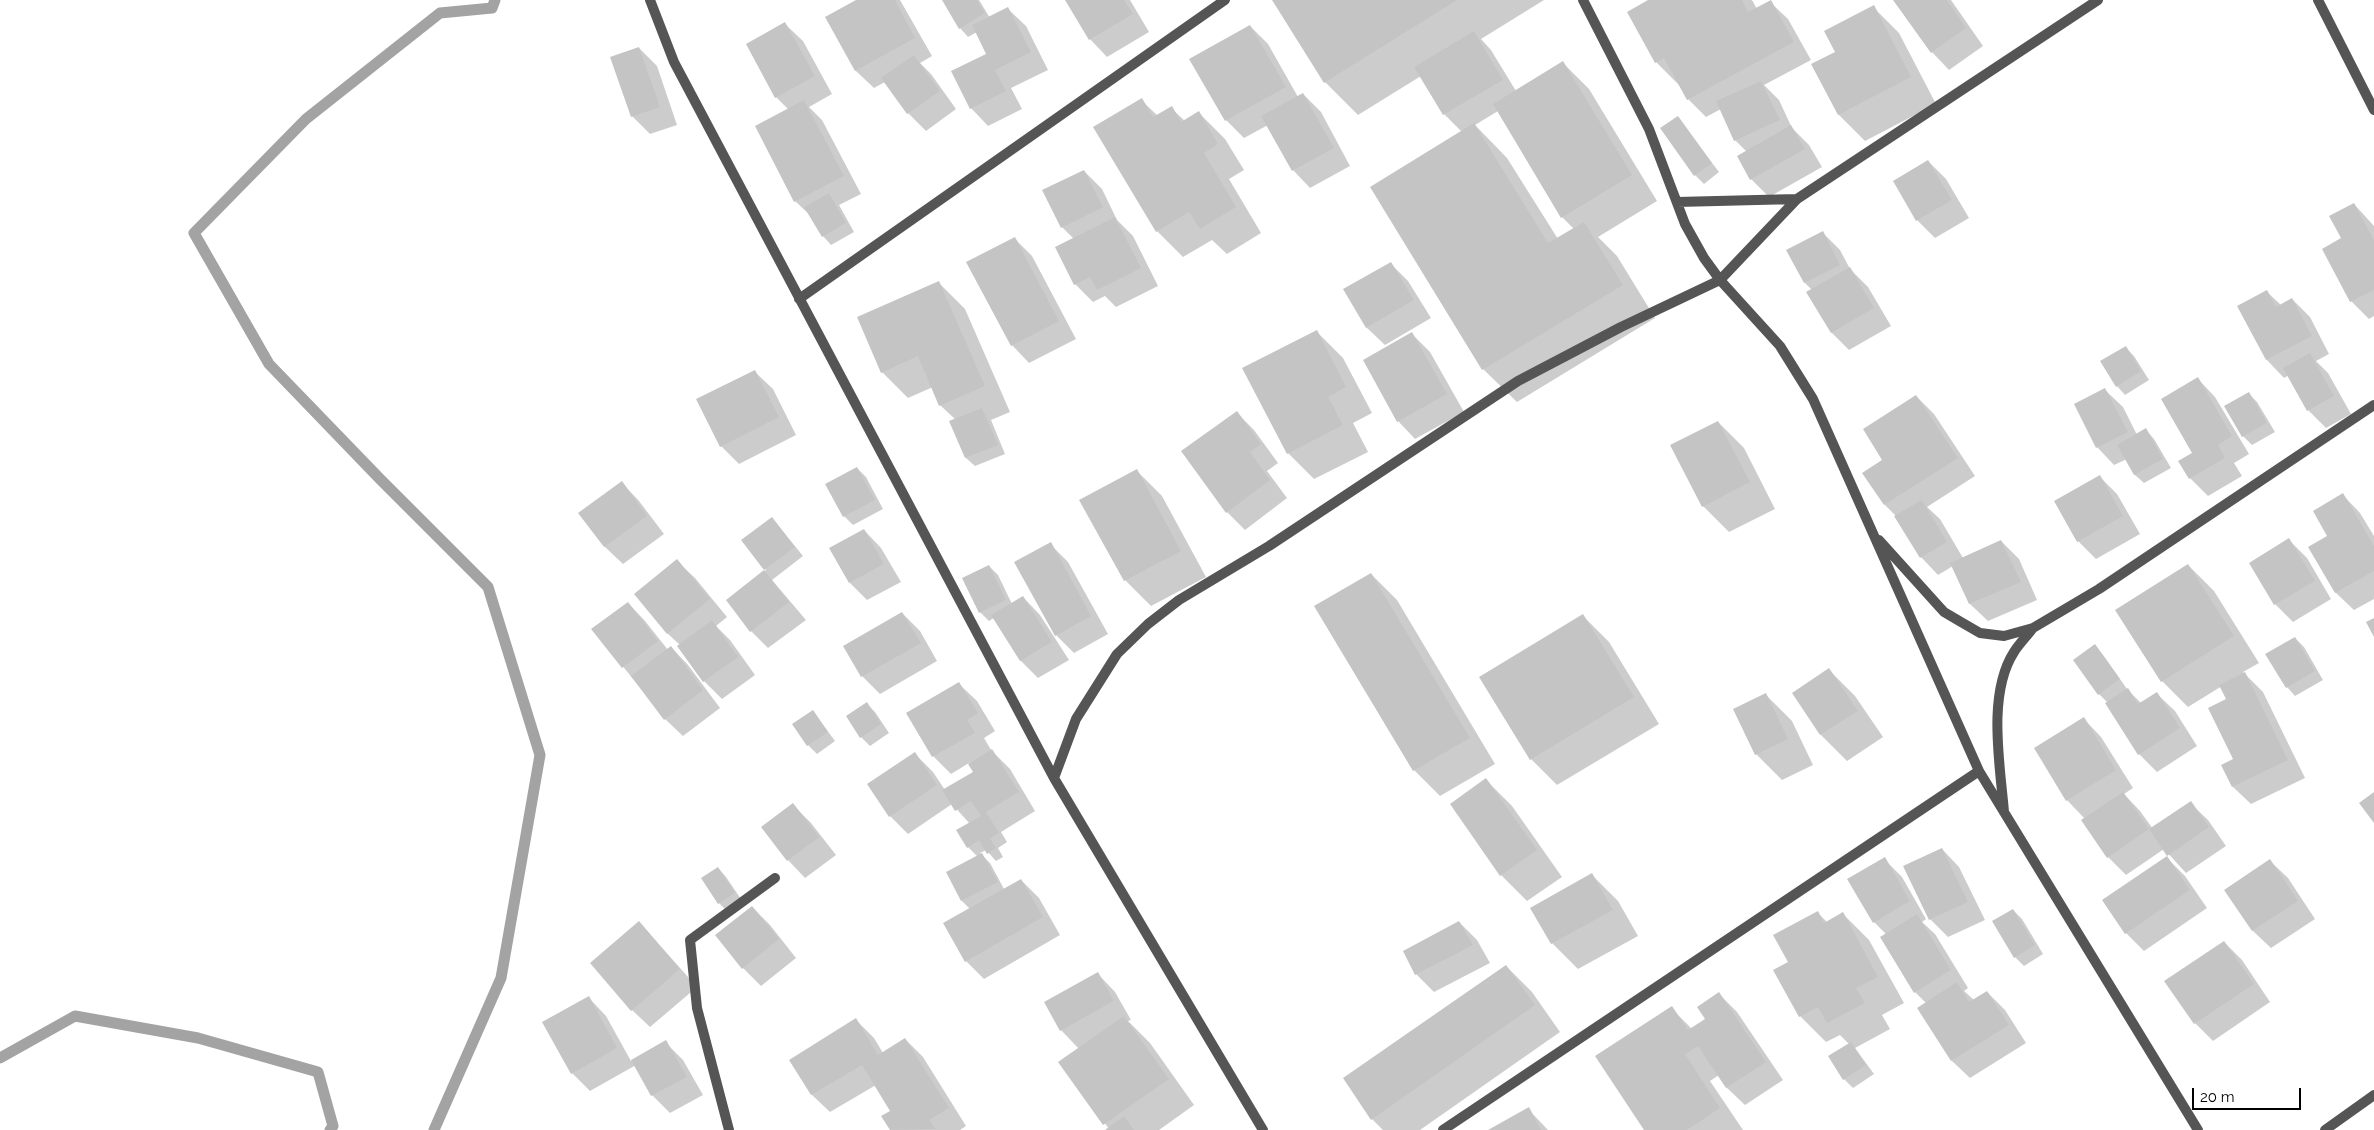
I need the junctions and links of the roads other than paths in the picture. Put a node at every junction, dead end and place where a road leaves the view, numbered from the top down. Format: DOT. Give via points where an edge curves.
graph roads {
  1 [pos="650,0"];
  2 [pos="1225,0"];
  3 [pos="1583,0"];
  4 [pos="2098,0"];
  5 [pos="2318,0"];
  6 [pos="2374,110"];
  7 [pos="1798,199"];
  8 [pos="1677,202"];
  9 [pos="1720,280"];
  10 [pos="799,299"];
  11 [pos="2374,405"];
  12 [pos="1872,532"];
  13 [pos="2034,628"];
  14 [pos="1979,771"];
  15 [pos="1054,778"];
  16 [pos="2005,815"];
  17 [pos="775,878"];
  18 [pos="2374,1095"];
  19 [pos="729,1130"];
  20 [pos="1263,1130"];
  21 [pos="1444,1130"];
  22 [pos="2198,1130"];
  23 [pos="2325,1130"];
  1 -- 10 [label="street" via="674,62"];
  2 -- 10 [label="street"];
  3 -- 8 [label="street" via="1649,128"];
  4 -- 7 [label="street"];
  5 -- 6 [label="street"];
  7 -- 8 [label="street"];
  7 -- 9 [label="street"];
  8 -- 9 [label="street" via="1695,241"];
  9 -- 12 [label="street" via="1780,346 1813,400"];
  9 -- 15 [label="street" via="1620,327 1518,381 1269,546 1179,600 1117,654 1076,719"];
  10 -- 15 [label="street"];
  11 -- 13 [label="street" via="2099,589"];
  12 -- 13 [label="street" via="1944,612 1980,633 2004,636"];
  12 -- 14 [label="street"];
  13 -- 16 [label="street" via="2013,652 1998,696"];
  14 -- 16 [label="street"];
  14 -- 21 [label="street"];
  15 -- 20 [label="street"];
  16 -- 22 [label="street"];
  17 -- 19 [label="street" via="690,940 697,1008"];
  18 -- 23 [label="street"];
}
